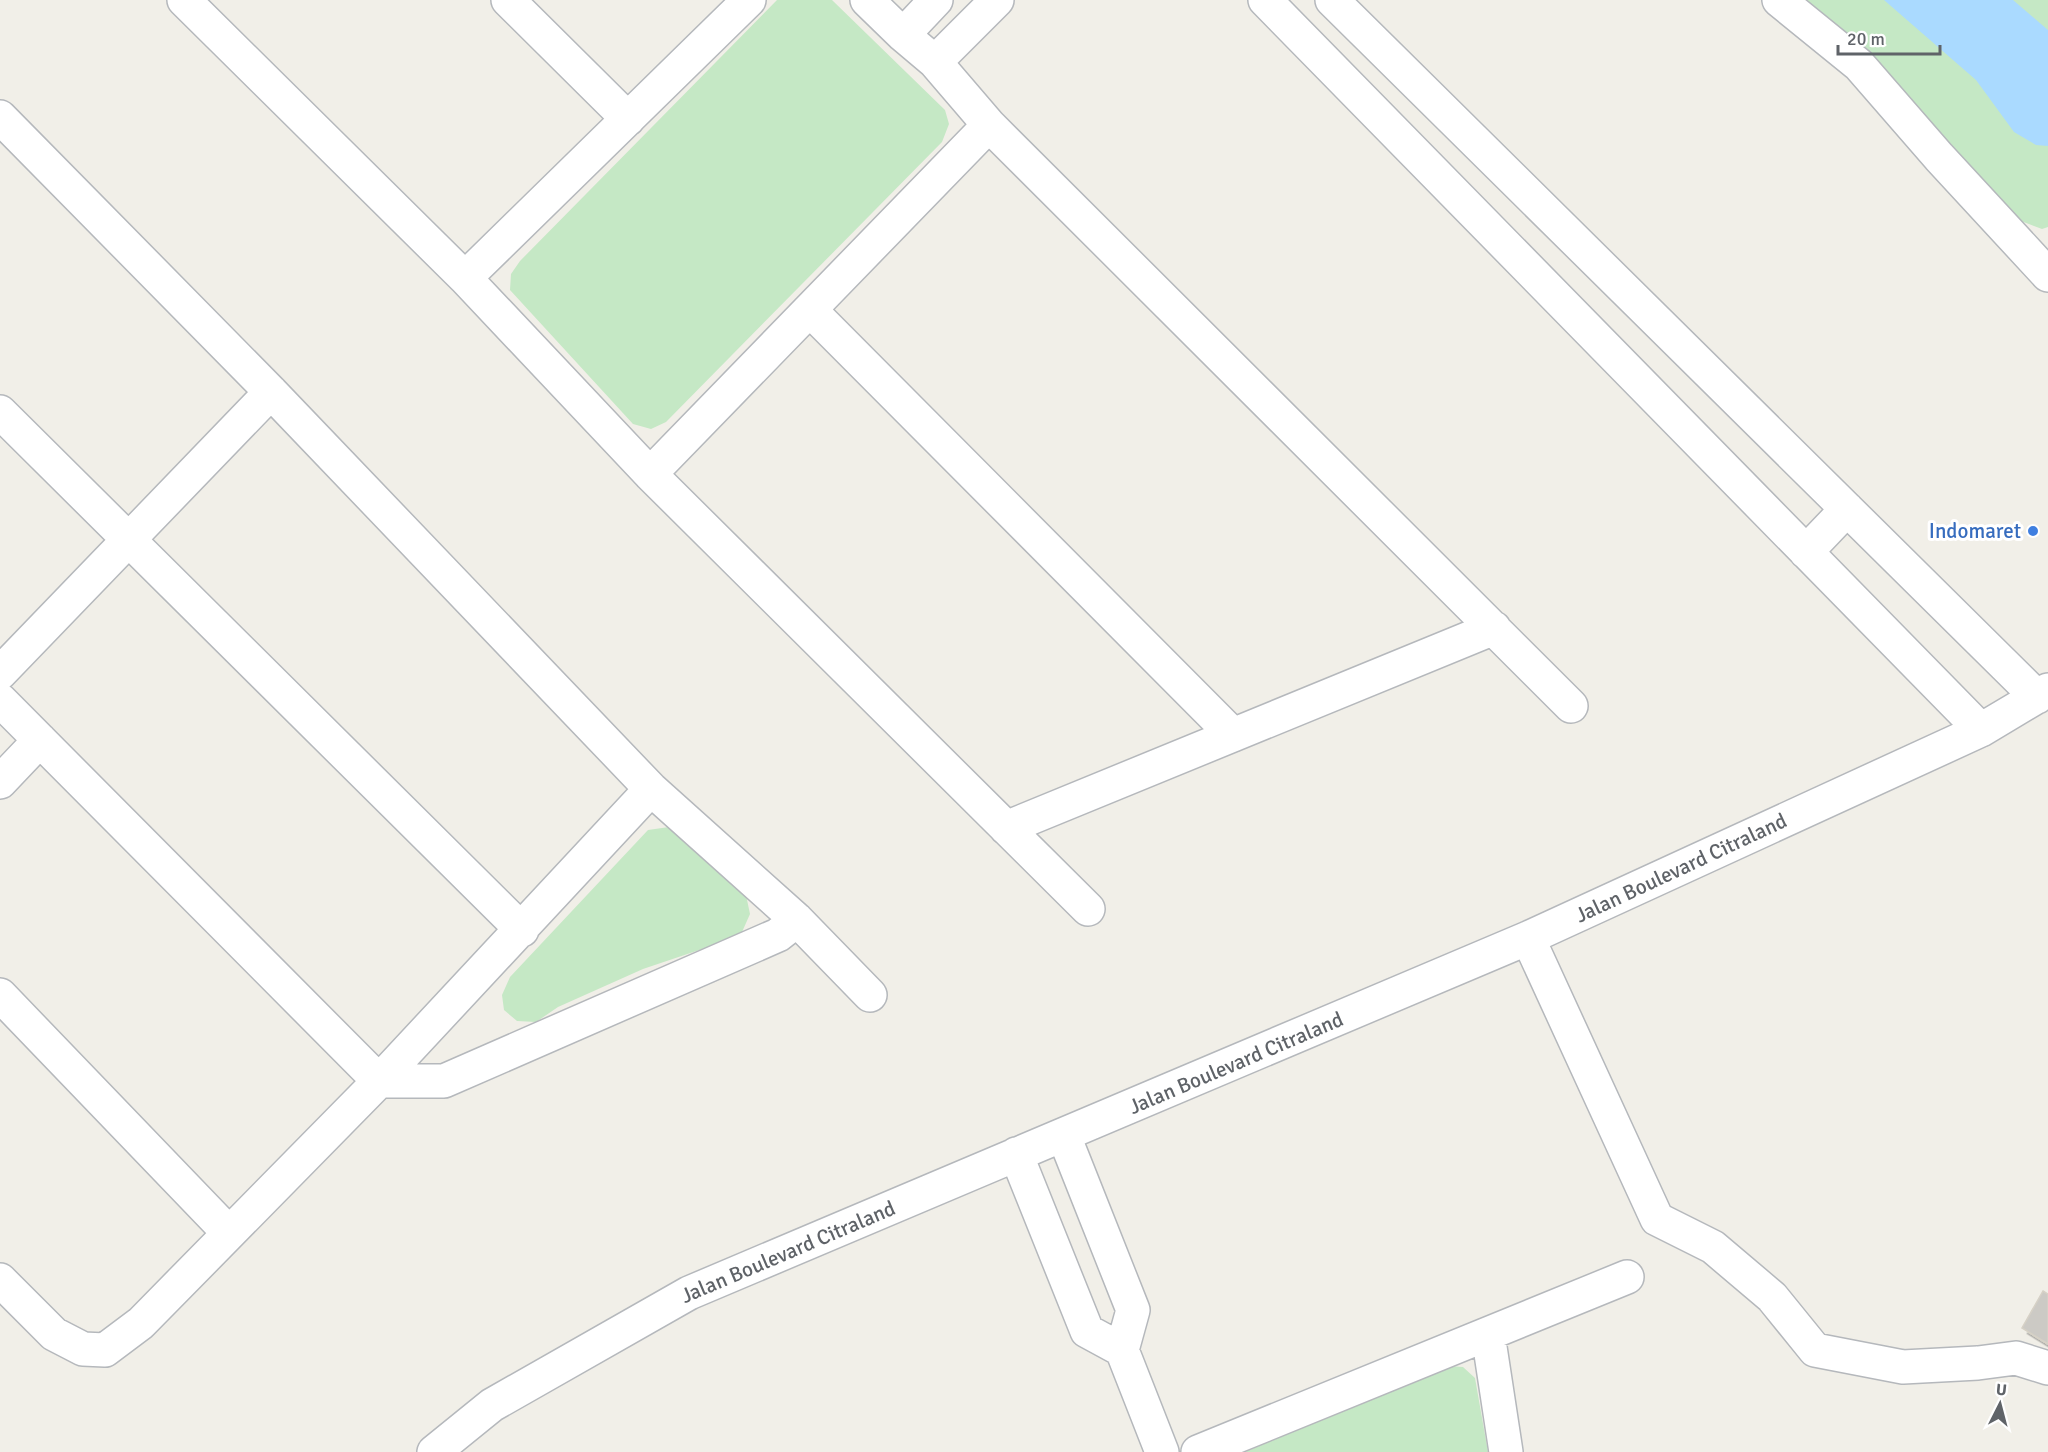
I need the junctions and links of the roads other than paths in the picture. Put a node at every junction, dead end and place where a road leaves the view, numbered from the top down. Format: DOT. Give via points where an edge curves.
graph roads {
  1 [pos="184,0"];
  2 [pos="508,0"];
  3 [pos="749,0"];
  4 [pos="867,0"];
  5 [pos="936,0"];
  6 [pos="997,0"];
  7 [pos="1265,0"];
  8 [pos="1332,0"];
  9 [pos="1779,0"];
  10 [pos="903,35"];
  11 [pos="935,62"];
  12 [pos="0,117"];
  13 [pos="628,119"];
  14 [pos="989,125"];
  15 [pos="2047,271"];
  16 [pos="465,278"];
  17 [pos="810,310"];
  18 [pos="271,392"];
  19 [pos="0,412"];
  20 [pos="650,474"];
  21 [pos="1847,509"];
  22 [pos="128,541"];
  23 [pos="1806,552"];
  24 [pos="1494,628"];
  25 [pos="0,673"];
  26 [pos="2042,694"];
  27 [pos="0,700"];
  28 [pos="1572,706"];
  29 [pos="1981,730"];
  30 [pos="1233,735"];
  31 [pos="40,741"];
  32 [pos="0,782"];
  33 [pos="651,789"];
  34 [pos="1006,828"];
  35 [pos="1088,909"];
  36 [pos="797,920"];
  37 [pos="522,930"];
  38 [pos="1528,939"];
  39 [pos="0,995"];
  40 [pos="870,995"];
  41 [pos="379,1081"];
  42 [pos="1064,1136"];
  43 [pos="1016,1154"];
  44 [pos="229,1233"];
  45 [pos="1627,1277"];
  46 [pos="0,1280"];
  47 [pos="1488,1334"];
  48 [pos="1122,1350"];
  49 [pos="2048,1368"];
  50 [pos="434,1452"];
  51 [pos="1162,1452"];
  52 [pos="1198,1452"];
  53 [pos="1506,1452"];
  1 -- 16 [label="street"];
  2 -- 13 [label="street"];
  3 -- 13 [label="street"];
  4 -- 10 [label="street"];
  5 -- 10 [label="street"];
  6 -- 11 [label="street"];
  7 -- 23 [label="street"];
  8 -- 21 [label="street"];
  9 -- 15 [label="street" via="1859,65"];
  10 -- 11 [label="street"];
  11 -- 14 [label="street"];
  12 -- 18 [label="street"];
  13 -- 16 [label="street"];
  14 -- 17 [label="street"];
  14 -- 24 [label="street"];
  16 -- 20 [label="street"];
  17 -- 20 [label="street"];
  17 -- 30 [label="street"];
  18 -- 22 [label="street"];
  18 -- 33 [label="street"];
  19 -- 22 [label="street"];
  20 -- 34 [label="street"];
  21 -- 23 [label="street"];
  21 -- 26 [label="street"];
  22 -- 25 [label="street"];
  22 -- 37 [label="street"];
  23 -- 29 [label="street"];
  24 -- 28 [label="street"];
  24 -- 30 [label="street"];
  26 -- 29 [label="street, Jalan Boulevard Citraland"];
  27 -- 31 [label="street"];
  29 -- 38 [label="street, Jalan Boulevard Citraland"];
  30 -- 34 [label="street"];
  31 -- 32 [label="street"];
  31 -- 41 [label="street"];
  33 -- 36 [label="street"];
  33 -- 37 [label="street"];
  34 -- 35 [label="street"];
  36 -- 40 [label="street"];
  36 -- 41 [label="street" via="778,935 444,1081"];
  37 -- 41 [label="street"];
  38 -- 42 [label="street, Jalan Boulevard Citraland"];
  38 -- 49 [label="street" via="1657,1219 1713,1247 1772,1297 1815,1350 1904,1367 2016,1358"];
  39 -- 44 [label="street"];
  41 -- 44 [label="street"];
  42 -- 43 [label="street, Jalan Boulevard Citraland"];
  42 -- 48 [label="street" via="1133,1310"];
  43 -- 48 [label="street" via="1087,1331"];
  43 -- 50 [label="street, Jalan Boulevard Citraland" via="689,1293 492,1405"];
  44 -- 46 [label="street" via="141,1323 105,1350 83,1349 54,1334"];
  45 -- 47 [label="street"];
  47 -- 52 [label="street"];
  47 -- 53 [label="street"];
  48 -- 51 [label="street"];
}
